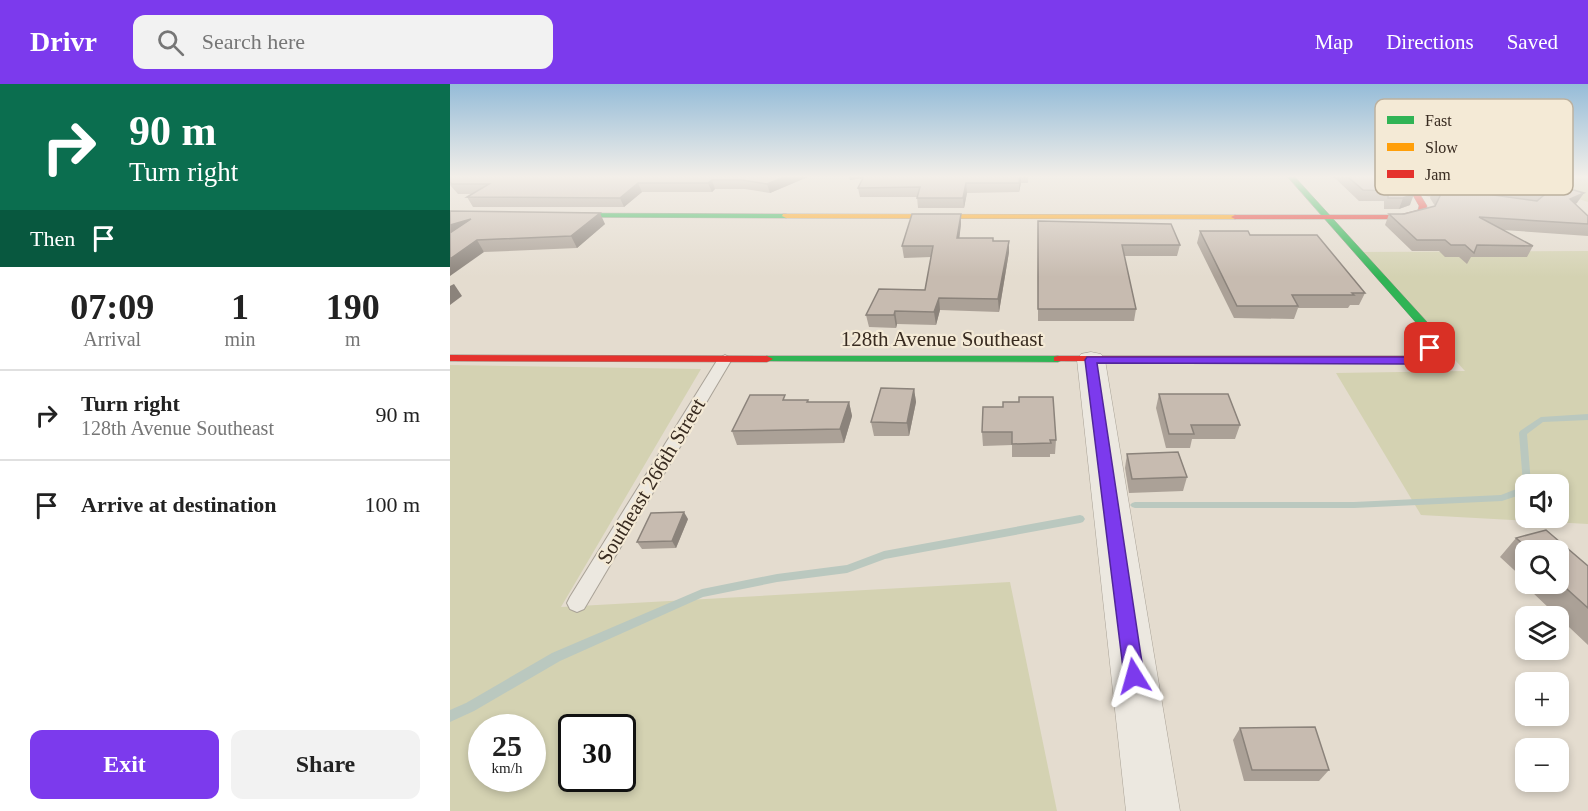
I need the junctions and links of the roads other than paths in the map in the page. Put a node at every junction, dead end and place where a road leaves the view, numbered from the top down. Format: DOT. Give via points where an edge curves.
graph roads {
  1 [pos="1320,210"];
  2 [pos="1422,210"];
  3 [pos="546,215"];
  4 [pos="1325,216"];
  5 [pos="450,358"];
  6 [pos="725,359"];
  7 [pos="1091,360"];
  8 [pos="577,603"];
  9 [pos="1153,811"];
  1 -- 4 [label="street"];
  2 -- 4 [label="street" via="1399,217"];
  3 -- 4 [label="street"];
  4 -- 7 [label="street, 128th Avenue Southeast" via="1422,324 1430,348 1421,358"];
  5 -- 6 [label="street, 128th Avenue Southeast"];
  6 -- 7 [label="street, 128th Avenue Southeast"];
  6 -- 8 [label="lane, Southeast 266th Street"];
  7 -- 9 [label="street"];
}
